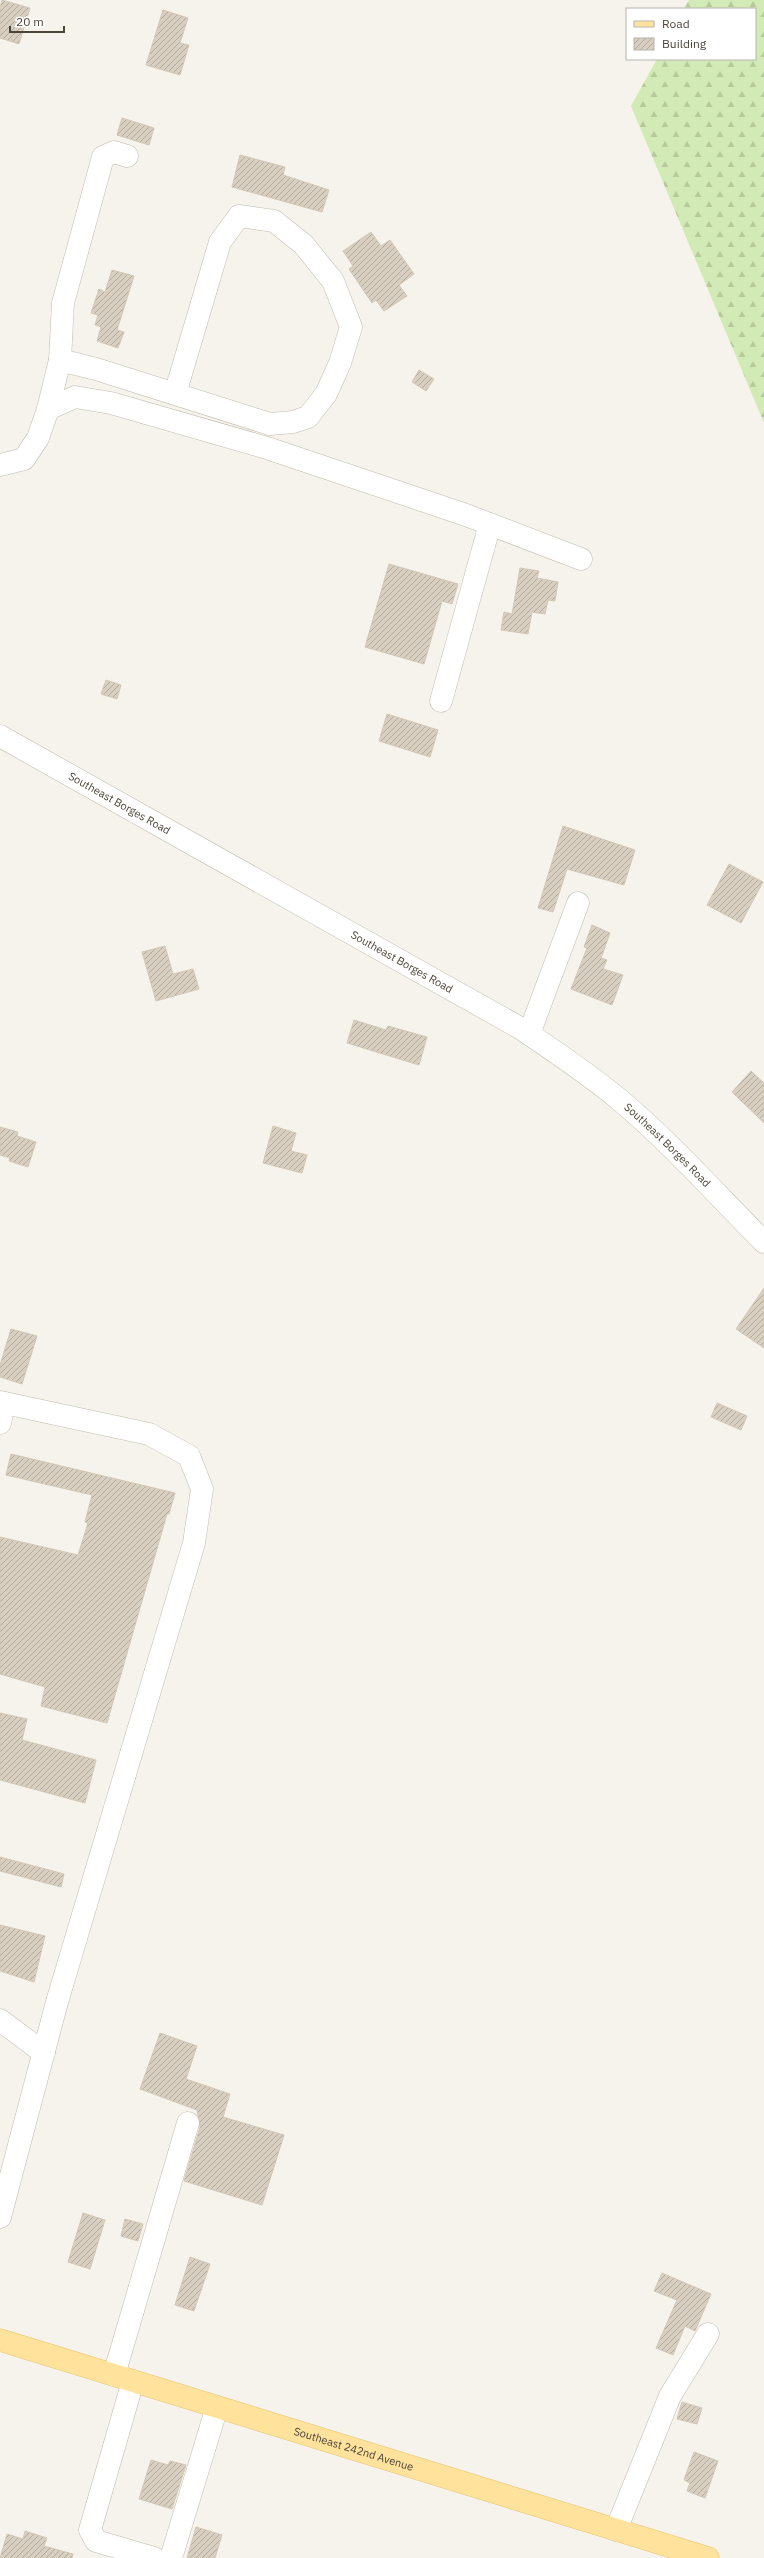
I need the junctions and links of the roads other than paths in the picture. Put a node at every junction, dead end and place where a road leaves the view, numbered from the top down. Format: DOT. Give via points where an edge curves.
graph roads {
  1 [pos="127,156"];
  2 [pos="60,360"];
  3 [pos="174,394"];
  4 [pos="48,409"];
  5 [pos="0,465"];
  6 [pos="490,524"];
  7 [pos="581,559"];
  8 [pos="441,702"];
  9 [pos="0,736"];
  10 [pos="578,903"];
  11 [pos="529,1034"];
  12 [pos="764,1242"];
  13 [pos="1,1409"];
  14 [pos="0,2020"];
  15 [pos="44,2053"];
  16 [pos="188,2124"];
  17 [pos="0,2217"];
  18 [pos="708,2334"];
  19 [pos="0,2340"];
  20 [pos="124,2378"];
  21 [pos="217,2407"];
  22 [pos="616,2530"];
  23 [pos="154,2558"];
  24 [pos="171,2558"];
  25 [pos="708,2558"];
  1 -- 2 [label="street" via="114,152 103,158 63,303"];
  2 -- 3 [label="street"];
  2 -- 4 [label="street"];
  3 -- 3 [label="street" via="270,424 293,422 308,417 326,394 340,363 351,326 333,281 303,244 274,221 239,216 220,242"];
  4 -- 5 [label="street" via="38,438 24,459"];
  4 -- 6 [label="street" via="75,397 111,403 267,448"];
  6 -- 7 [label="street"];
  6 -- 8 [label="street"];
  9 -- 11 [label="street, Southeast Borges Road"];
  10 -- 11 [label="street"];
  11 -- 12 [label="street, Southeast Borges Road" via="621,1100"];
  13 -- 15 [label="street" via="149,1434 189,1456 202,1489 194,1543"];
  14 -- 15 [label="street"];
  15 -- 17 [label="street"];
  16 -- 20 [label="street"];
  18 -- 22 [label="street" via="670,2396"];
  19 -- 20 [label="main road, Southeast 242nd Avenue"];
  20 -- 21 [label="main road, Southeast 242nd Avenue"];
  20 -- 23 [label="street" via="90,2530 96,2541"];
  21 -- 22 [label="main road, Southeast 242nd Avenue"];
  21 -- 24 [label="street"];
  22 -- 25 [label="main road, Southeast 242nd Avenue"];
}
